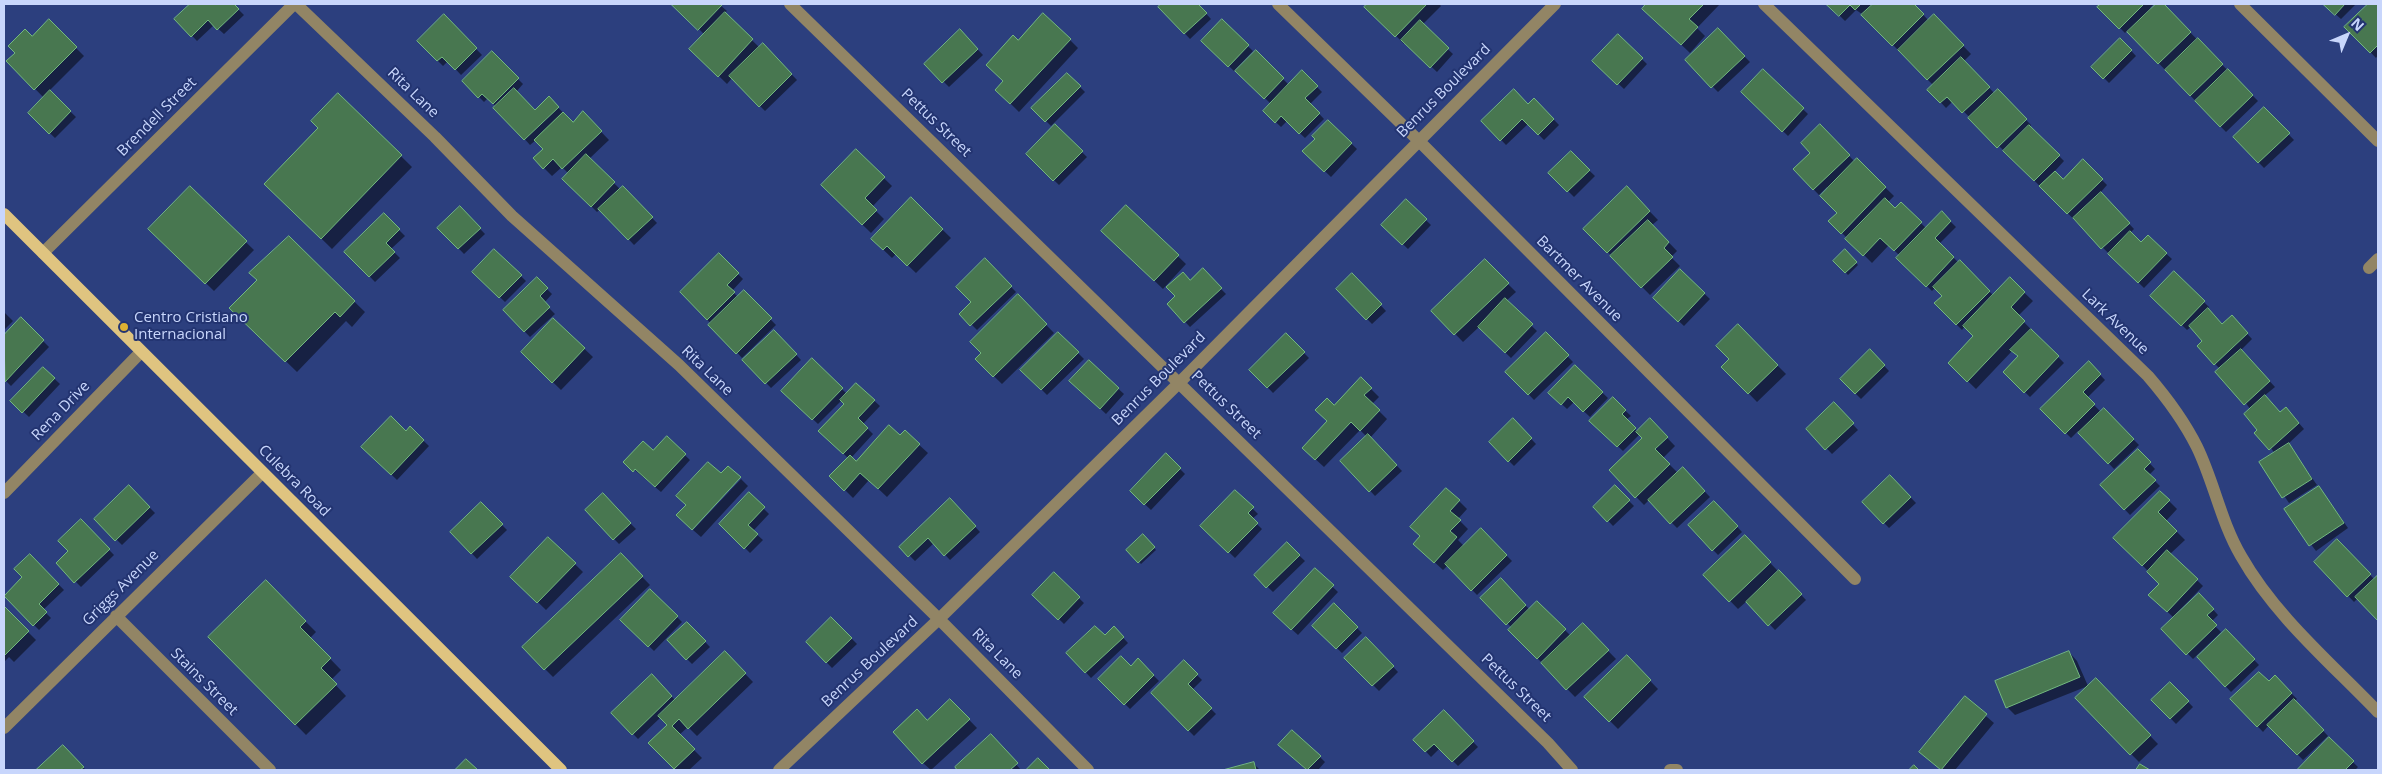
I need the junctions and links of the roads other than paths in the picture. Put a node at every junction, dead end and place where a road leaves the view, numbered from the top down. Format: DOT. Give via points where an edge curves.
graph roads {
  1 [pos="295,4"];
  2 [pos="790,4"];
  3 [pos="1278,4"];
  4 [pos="1555,4"];
  5 [pos="1764,4"];
  6 [pos="2240,4"];
  7 [pos="1418,140"];
  8 [pos="2378,141"];
  9 [pos="4,214"];
  10 [pos="43,253"];
  11 [pos="2378,258"];
  12 [pos="2369,268"];
  13 [pos="141,352"];
  14 [pos="1180,382"];
  15 [pos="262,473"];
  16 [pos="4,493"];
  17 [pos="1855,579"];
  18 [pos="116,616"];
  19 [pos="940,619"];
  20 [pos="2378,712"];
  21 [pos="4,728"];
  22 [pos="270,770"];
  23 [pos="561,770"];
  24 [pos="779,770"];
  25 [pos="1088,770"];
  26 [pos="1572,770"];
  27 [pos="1670,770"];
  28 [pos="1677,770"];
  1 -- 10 [label="street, Brendell Street"];
  1 -- 19 [label="street, Rita Lane" via="435,137 512,216 678,365"];
  2 -- 14 [label="street, Pettus Street"];
  3 -- 7 [label="street, Bartmer Avenue"];
  4 -- 7 [label="street, Benrus Boulevard"];
  5 -- 20 [label="street, Lark Avenue" via="2148,376 2184,422 2198,448 2227,527 2256,581"];
  6 -- 8 [label="street"];
  7 -- 14 [label="street, Benrus Boulevard"];
  7 -- 17 [label="street, Bartmer Avenue"];
  9 -- 10 [label="main road, Culebra Road"];
  10 -- 13 [label="main road, Culebra Road"];
  11 -- 12 [label="street"];
  13 -- 15 [label="main road, Culebra Road"];
  13 -- 16 [label="street, Rena Drive"];
  14 -- 19 [label="street, Benrus Boulevard"];
  14 -- 26 [label="street, Pettus Street"];
  15 -- 18 [label="street, Griggs Avenue"];
  15 -- 23 [label="main road, Culebra Road"];
  18 -- 21 [label="street, Griggs Avenue"];
  18 -- 22 [label="street, Stains Street"];
  19 -- 24 [label="street, Benrus Boulevard"];
  19 -- 25 [label="street, Rita Lane"];
  27 -- 28 [label="street"];
}
